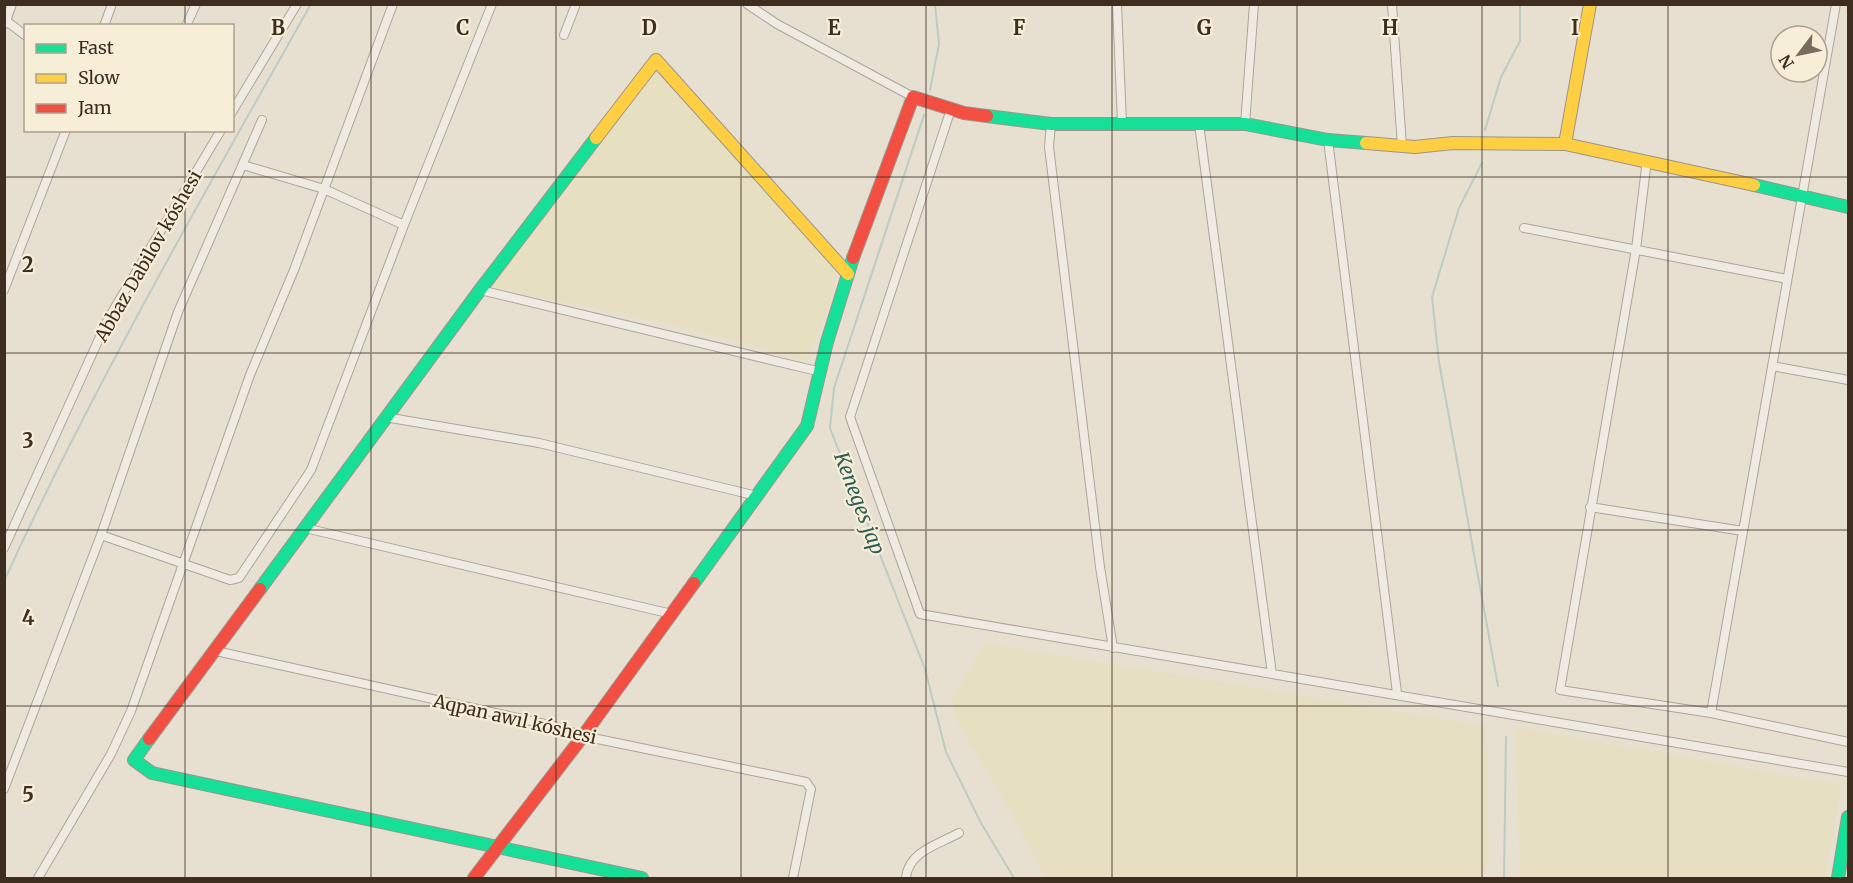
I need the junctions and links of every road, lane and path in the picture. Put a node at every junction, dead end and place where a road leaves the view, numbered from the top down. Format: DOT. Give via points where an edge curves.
graph roads {
  1 [pos="12,4"];
  2 [pos="112,4"];
  3 [pos="196,4"];
  4 [pos="297,4"];
  5 [pos="393,4"];
  6 [pos="492,4"];
  7 [pos="576,4"];
  8 [pos="747,4"];
  9 [pos="1117,4"];
  10 [pos="1254,4"];
  11 [pos="1392,4"];
  12 [pos="1590,4"];
  13 [pos="1836,4"];
  14 [pos="5,21"];
  15 [pos="105,24"];
  16 [pos="187,24"];
  17 [pos="24,35"];
  18 [pos="564,35"];
  19 [pos="914,98"];
  20 [pos="234,109"];
  21 [pos="951,109"];
  22 [pos="261,120"];
  23 [pos="1051,124"];
  24 [pos="1122,124"];
  25 [pos="1199,124"];
  26 [pos="1245,124"];
  27 [pos="65,132"];
  28 [pos="220,132"];
  29 [pos="1328,140"];
  30 [pos="1565,144"];
  31 [pos="1402,146"];
  32 [pos="1647,160"];
  33 [pos="243,165"];
  34 [pos="324,189"];
  35 [pos="1801,196"];
  36 [pos="1848,207"];
  37 [pos="404,225"];
  38 [pos="1524,228"];
  39 [pos="1636,249"];
  40 [pos="848,274"];
  41 [pos="1787,279"];
  42 [pos="4,290"];
  43 [pos="480,290"];
  44 [pos="1772,366"];
  45 [pos="817,371"];
  46 [pos="1848,380"];
  47 [pos="385,417"];
  48 [pos="757,496"];
  49 [pos="1590,507"];
  50 [pos="305,528"];
  51 [pos="1743,531"];
  52 [pos="101,535"];
  53 [pos="4,548"];
  54 [pos="183,565"];
  55 [pos="672,614"];
  56 [pos="1113,648"];
  57 [pos="216,651"];
  58 [pos="1272,674"];
  59 [pos="1397,693"];
  60 [pos="1711,713"];
  61 [pos="583,736"];
  62 [pos="1848,742"];
  63 [pos="1848,772"];
  64 [pos="4,789"];
  65 [pos="1848,817"];
  66 [pos="959,833"];
  67 [pos="498,846"];
  68 [pos="38,879"];
  69 [pos="474,879"];
  70 [pos="642,879"];
  71 [pos="793,879"];
  72 [pos="906,879"];
  73 [pos="1838,879"];
  1 -- 14 [label="street"];
  2 -- 15 [label="street"];
  3 -- 16 [label="street"];
  4 -- 20 [label="street"];
  5 -- 34 [label="street"];
  6 -- 37 [label="street"];
  7 -- 18 [label="street"];
  8 -- 19 [label="street"];
  9 -- 24 [label="street"];
  10 -- 26 [label="street"];
  11 -- 31 [label="street"];
  12 -- 30 [label="street"];
  13 -- 35 [label="street"];
  14 -- 17 [label="street"];
  19 -- 21 [label="street"];
  19 -- 40 [label="street"];
  21 -- 23 [label="street"];
  21 -- 56 [label="street" via="849,417 920,614"];
  22 -- 33 [label="street"];
  23 -- 24 [label="street"];
  23 -- 56 [label="street" via="1049,147"];
  24 -- 25 [label="street"];
  25 -- 26 [label="street"];
  25 -- 58 [label="street"];
  26 -- 29 [label="street"];
  27 -- 42 [label="street"];
  28 -- 53 [label="street, Abbaz Dabilov kóshesi" via="108,320"];
  29 -- 31 [label="street"];
  29 -- 59 [label="street"];
  30 -- 31 [label="street"];
  30 -- 32 [label="street"];
  32 -- 35 [label="street"];
  32 -- 39 [label="street"];
  33 -- 34 [label="street"];
  33 -- 52 [label="street" via="178,312"];
  34 -- 37 [label="street"];
  34 -- 54 [label="street" via="250,375"];
  35 -- 36 [label="street"];
  35 -- 41 [label="street"];
  37 -- 54 [label="street" via="311,470 239,578 230,580"];
  38 -- 39 [label="street"];
  39 -- 41 [label="street"];
  39 -- 49 [label="street"];
  40 -- 43 [label="street" via="656,60"];
  40 -- 45 [label="street"];
  41 -- 44 [label="street"];
  43 -- 45 [label="street"];
  43 -- 47 [label="street"];
  44 -- 46 [label="street"];
  44 -- 51 [label="street"];
  45 -- 48 [label="street" via="807,426"];
  47 -- 48 [label="street" via="539,443"];
  47 -- 50 [label="street"];
  48 -- 55 [label="street"];
  49 -- 51 [label="street"];
  49 -- 60 [label="street" via="1560,690"];
  50 -- 55 [label="street"];
  50 -- 57 [label="street"];
  51 -- 60 [label="street"];
  52 -- 54 [label="street"];
  52 -- 64 [label="street"];
  54 -- 68 [label="street" via="121,732"];
  55 -- 61 [label="street"];
  56 -- 58 [label="street"];
  57 -- 61 [label="street, Aqpan awıl kóshesi" via="554,726"];
  57 -- 67 [label="street" via="134,760 152,773"];
  58 -- 59 [label="street"];
  59 -- 63 [label="street"];
  60 -- 62 [label="street"];
  61 -- 67 [label="street"];
  61 -- 71 [label="street, Aqpan awıl kóshesi" via="806,783 811,789"];
  65 -- 73 [label="street"];
  66 -- 72 [label="street" via="912,858"];
  67 -- 69 [label="street"];
  67 -- 70 [label="street"];
}
